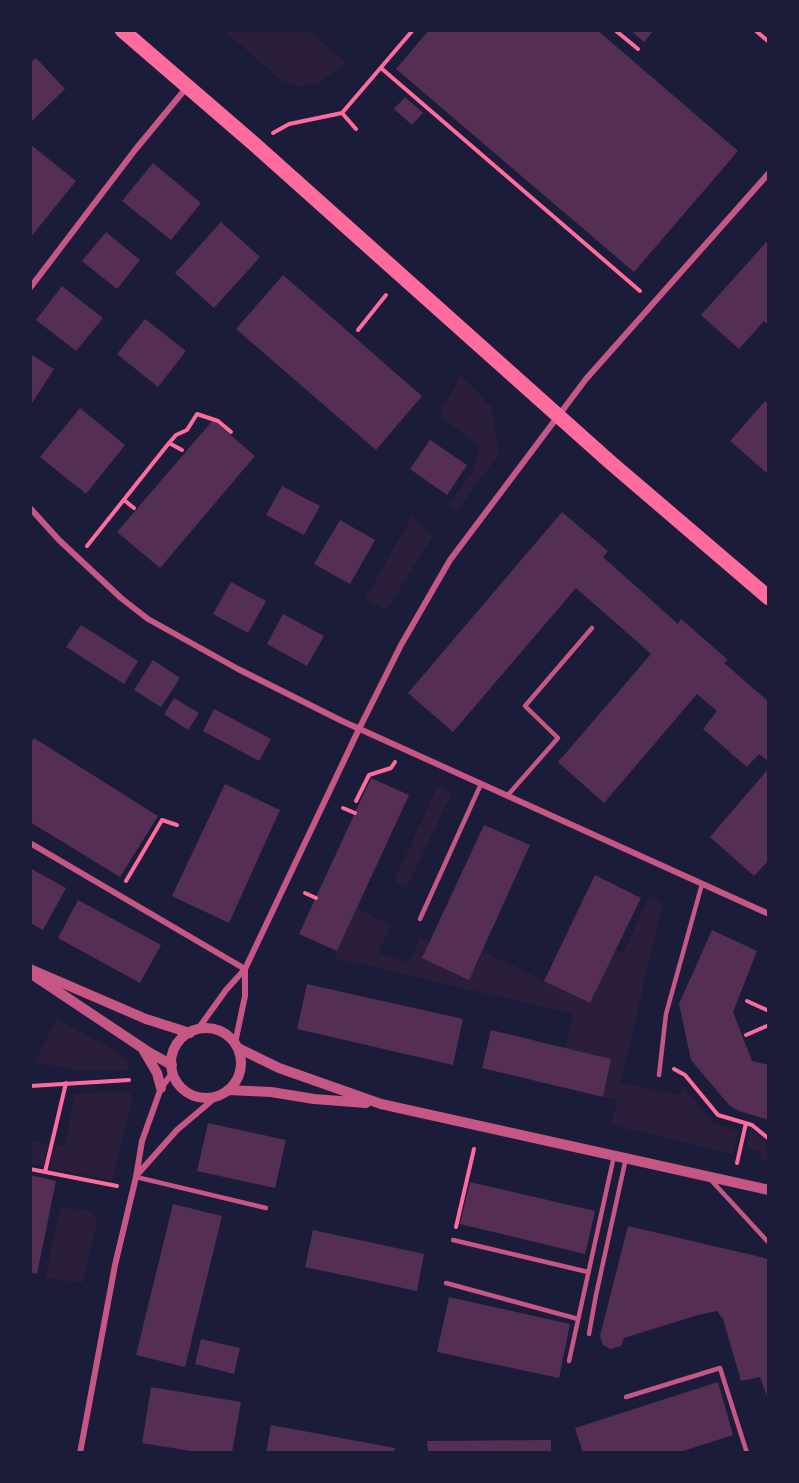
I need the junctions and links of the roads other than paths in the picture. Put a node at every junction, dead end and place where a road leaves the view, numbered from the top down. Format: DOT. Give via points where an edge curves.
graph roads {
  1 [pos="122,30"];
  2 [pos="187,86"];
  3 [pos="769,173"];
  4 [pos="30,288"];
  5 [pos="560,416"];
  6 [pos="30,508"];
  7 [pos="769,598"];
  8 [pos="592,628"];
  9 [pos="359,729"];
  10 [pos="481,784"];
  11 [pos="507,796"];
  12 [pos="30,843"];
  13 [pos="702,884"];
  14 [pos="769,914"];
  15 [pos="420,919"];
  16 [pos="245,969"];
  17 [pos="30,971"];
  18 [pos="194,1031"];
  19 [pos="236,1045"];
  20 [pos="143,1048"];
  21 [pos="172,1069"];
  22 [pos="659,1075"];
  23 [pos="161,1088"];
  24 [pos="228,1090"];
  25 [pos="216,1096"];
  26 [pos="381,1104"];
  27 [pos="614,1156"];
  28 [pos="626,1158"];
  29 [pos="136,1177"];
  30 [pos="709,1177"];
  31 [pos="769,1190"];
  32 [pos="266,1208"];
  33 [pos="453,1240"];
  34 [pos="769,1243"];
  35 [pos="588,1272"];
  36 [pos="446,1283"];
  37 [pos="578,1318"];
  38 [pos="590,1334"];
  39 [pos="569,1361"];
  40 [pos="627,1397"];
  41 [pos="80,1453"];
  42 [pos="747,1453"];
  1 -- 2 [label="main road"];
  2 -- 4 [label="street"];
  2 -- 5 [label="main road"];
  3 -- 5 [label="street" via="586,379"];
  5 -- 7 [label="main road"];
  5 -- 9 [label="street" via="450,560"];
  6 -- 9 [label="street" via="78,558 148,619 270,686"];
  8 -- 11 [label="lane" via="525,706 558,738"];
  9 -- 10 [label="street"];
  9 -- 16 [label="street"];
  10 -- 11 [label="street"];
  10 -- 15 [label="lane"];
  11 -- 13 [label="street"];
  12 -- 16 [label="street"];
  13 -- 14 [label="street"];
  13 -- 22 [label="lane" via="666,1014"];
  16 -- 18 [label="street"];
  16 -- 19 [label="street" via="245,996"];
  17 -- 18 [label="street" via="146,1019"];
  17 -- 20 [label="street"];
  18 -- 19 [label="street" via="219,1031"];
  18 -- 21 [label="street" via="176,1046"];
  19 -- 24 [label="street" via="241,1071"];
  19 -- 26 [label="street" via="279,1068"];
  20 -- 21 [label="street"];
  20 -- 23 [label="street"];
  21 -- 23 [label="street"];
  21 -- 25 [label="street" via="190,1094"];
  23 -- 29 [label="street" via="142,1141"];
  24 -- 25 [label="street"];
  24 -- 26 [label="street"];
  25 -- 29 [label="street" via="177,1130"];
  26 -- 27 [label="street"];
  27 -- 28 [label="street"];
  27 -- 35 [label="lane"];
  28 -- 30 [label="street"];
  28 -- 38 [label="lane"];
  29 -- 32 [label="lane"];
  29 -- 41 [label="street" via="115,1265"];
  30 -- 31 [label="street"];
  30 -- 34 [label="lane"];
  33 -- 35 [label="lane"];
  35 -- 37 [label="lane"];
  36 -- 37 [label="lane"];
  37 -- 39 [label="lane"];
  40 -- 42 [label="lane" via="720,1368"];
}
